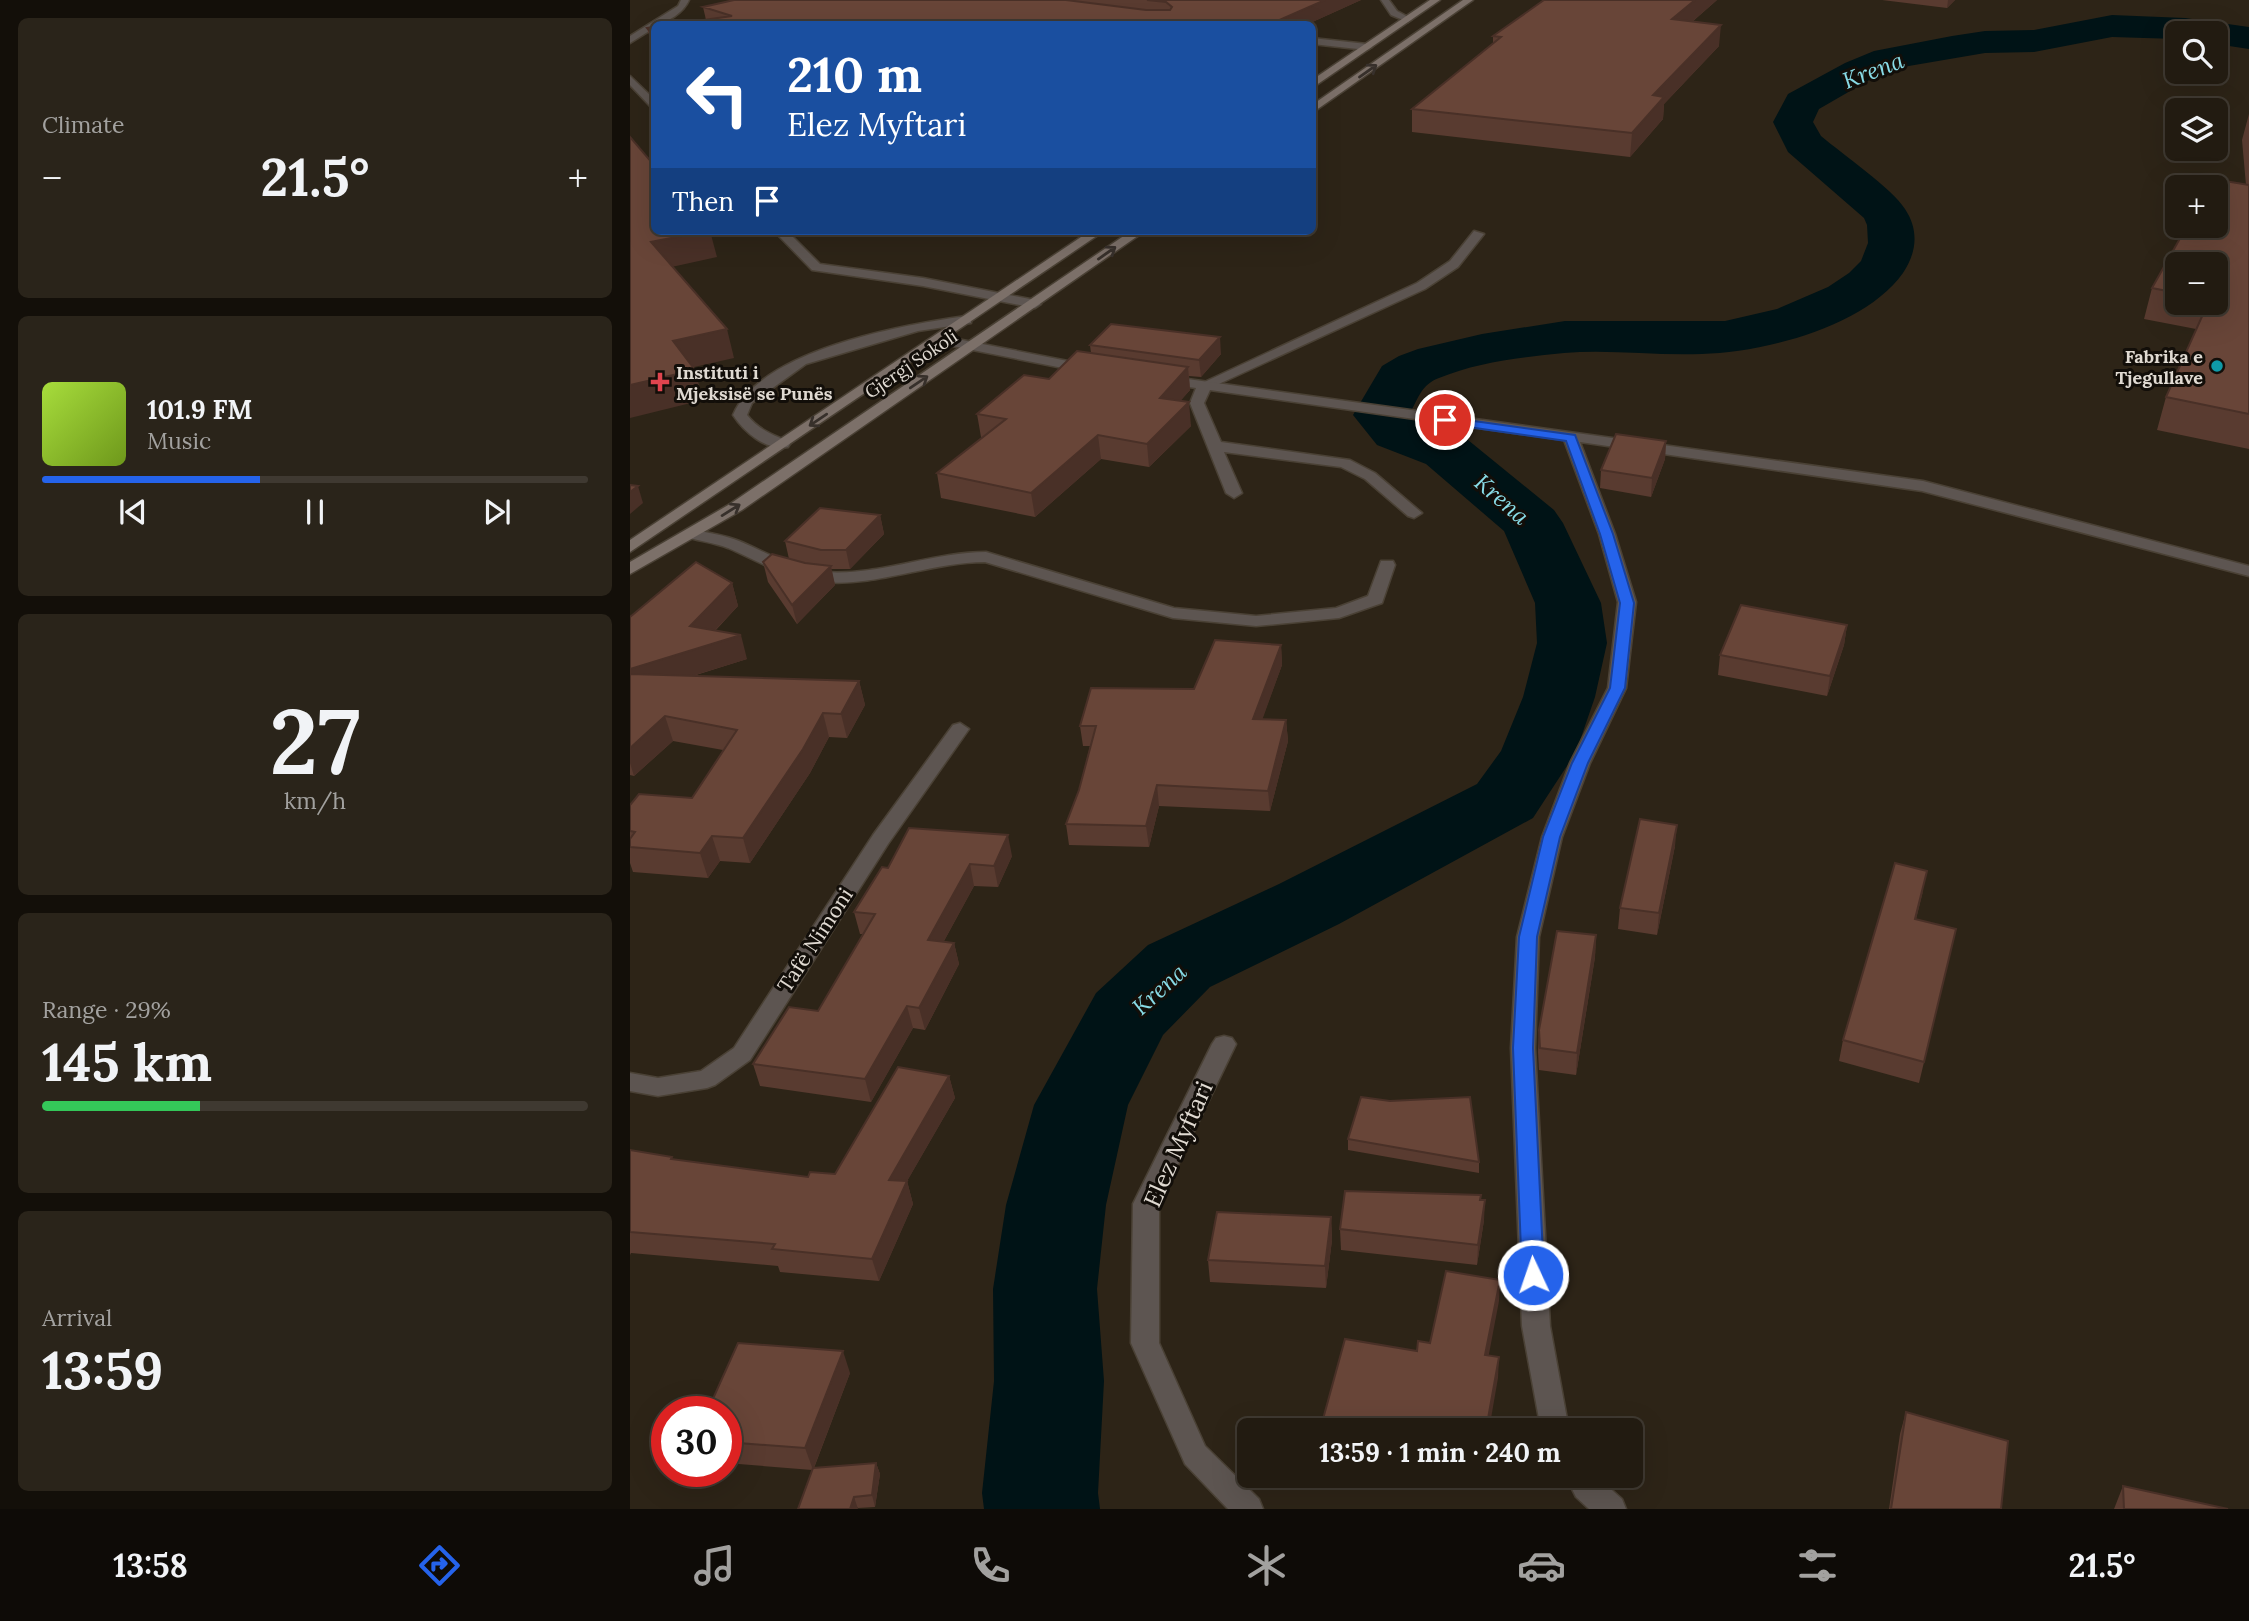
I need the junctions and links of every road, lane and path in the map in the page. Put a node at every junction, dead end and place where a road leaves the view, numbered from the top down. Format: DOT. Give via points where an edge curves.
graph roads {
  1 [pos="685,0"];
  2 [pos="1385,0"];
  3 [pos="1436,0"];
  4 [pos="1469,0"];
  5 [pos="1408,19"];
  6 [pos="660,21"];
  7 [pos="651,27"];
  8 [pos="630,40"];
  9 [pos="1316,41"];
  10 [pos="1367,47"];
  11 [pos="630,79"];
  12 [pos="1316,82"];
  13 [pos="651,101"];
  14 [pos="1316,107"];
  15 [pos="1478,234"];
  16 [pos="784,235"];
  17 [pos="1092,235"];
  18 [pos="1133,235"];
  19 [pos="1001,296"];
  20 [pos="1035,304"];
  21 [pos="965,320"];
  22 [pos="937,340"];
  23 [pos="972,346"];
  24 [pos="1104,371"];
  25 [pos="1155,378"];
  26 [pos="1205,385"];
  27 [pos="1571,438"];
  28 [pos="783,443"];
  29 [pos="1216,446"];
  30 [pos="1234,493"];
  31 [pos="1414,513"];
  32 [pos="692,534"];
  33 [pos="630,547"];
  34 [pos="1387,565"];
  35 [pos="630,569"];
  36 [pos="2249,571"];
  37 [pos="960,729"];
  38 [pos="1224,1044"];
  39 [pos="630,1082"];
  40 [pos="1553,1418"];
  41 [pos="1587,1488"];
  42 [pos="1248,1509"];
  43 [pos="1611,1509"];
  1 -- 6 [label="street"];
  2 -- 5 [label="street" via="1394,13"];
  3 -- 5 [label="main road"];
  14 -- 4 [label="main road, one-way"];
  5 -- 10 [label="main road"];
  7 -- 8 [label="street"];
  9 -- 10 [label="street"];
  10 -- 12 [label="main road"];
  11 -- 13 [label="street"];
  15 -- 26 [label="street" via="1454,264 1421,286"];
  16 -- 19 [label="street" via="816,267"];
  17 -- 19 [label="main road, Gjergj Sokoli"];
  20 -- 18 [label="main road, Gjergj Sokoli, one-way"];
  19 -- 20 [label="street"];
  19 -- 21 [label="main road, Gjergj Sokoli"];
  20 -- 23 [label="main road, Gjergj Sokoli"];
  21 -- 22 [label="main road, Gjergj Sokoli"];
  21 -- 28 [label="street" via="917,327 801,361 746,401 740,415 762,437"];
  22 -- 23 [label="street"];
  22 -- 28 [label="main road, Gjergj Sokoli, one-way"];
  23 -- 24 [label="street"];
  32 -- 23 [label="main road, Gjergj Sokoli, one-way"];
  25 -- 26 [label="street"];
  26 -- 27 [label="street"];
  26 -- 29 [label="street" via="1197,403"];
  27 -- 36 [label="street" via="1923,486"];
  27 -- 40 [label="street" via="1627,603 1617,688 1580,763 1552,837 1528,937 1523,1048 1536,1326"];
  28 -- 33 [label="main road, Gjergj Sokoli"];
  29 -- 30 [label="street"];
  29 -- 31 [label="street" via="1345,463 1370,476"];
  32 -- 34 [label="street" via="732,544 778,567 824,577 851,577 960,557 986,558 1173,614 1256,621 1339,613 1376,599"];
  32 -- 35 [label="main road, Gjergj Sokoli"];
  37 -- 39 [label="street, Tafë Nimoni" via="880,840 742,1054 707,1079 658,1087"];
  38 -- 42 [label="street, Elez Myftari" via="1146,1204 1145,1343 1195,1455"];
  41 -- 43 [label="street"];
}
